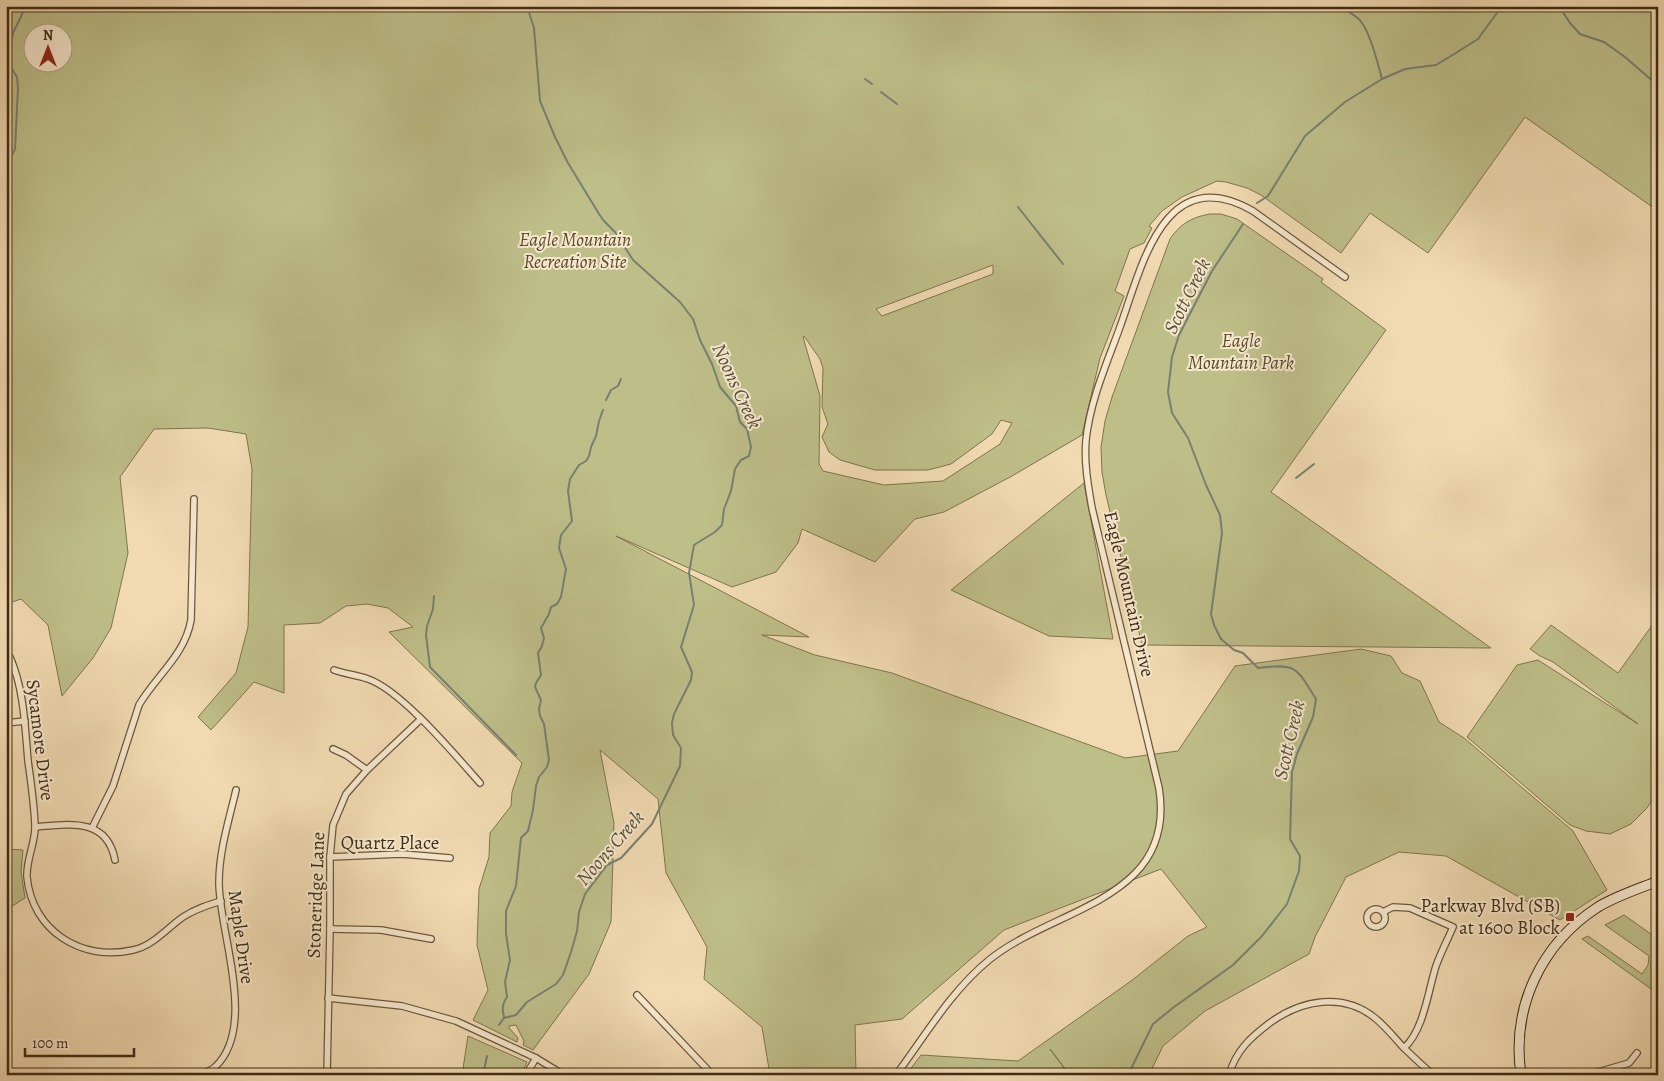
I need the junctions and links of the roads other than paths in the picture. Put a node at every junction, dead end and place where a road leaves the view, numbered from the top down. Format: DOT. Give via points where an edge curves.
graph roads {
  1 [pos="1346,277"];
  2 [pos="194,499"];
  3 [pos="10,657"];
  4 [pos="334,670"];
  5 [pos="421,719"];
  6 [pos="24,721"];
  7 [pos="6,723"];
  8 [pos="333,749"];
  9 [pos="367,770"];
  10 [pos="480,784"];
  11 [pos="236,790"];
  12 [pos="35,827"];
  13 [pos="92,828"];
  14 [pos="330,857"];
  15 [pos="450,858"];
  16 [pos="115,860"];
  17 [pos="1658,881"];
  18 [pos="221,901"];
  19 [pos="1383,912"];
  20 [pos="330,929"];
  21 [pos="431,939"];
  22 [pos="638,995"];
  23 [pos="328,998"];
  24 [pos="1404,1048"];
  25 [pos="1637,1053"];
  26 [pos="536,1058"];
  27 [pos="198,1075"];
  28 [pos="327,1075"];
  29 [pos="526,1075"];
  30 [pos="564,1075"];
  31 [pos="710,1075"];
  32 [pos="896,1075"];
  33 [pos="1229,1075"];
  34 [pos="1433,1075"];
  35 [pos="1521,1075"];
  36 [pos="1588,1075"];
  1 -- 32 [label="street, Eagle Mountain Drive" via="1253,211 1225,199 1189,203 1173,213 1156,233 1095,397 1085,452 1092,508 1159,788 1157,834 1146,860 1121,887 1013,943 983,965 950,1001"];
  2 -- 13 [label="street" via="191,620 186,641 139,705 109,796"];
  3 -- 6 [label="street, Sycamore Drive" via="16,671"];
  4 -- 5 [label="street" via="369,679 391,692"];
  5 -- 9 [label="street, Stoneridge Lane"];
  5 -- 10 [label="street"];
  6 -- 7 [label="street"];
  6 -- 12 [label="street, Sycamore Drive"];
  8 -- 9 [label="street"];
  9 -- 14 [label="street, Stoneridge Lane" via="346,794 333,825"];
  11 -- 18 [label="street, Maple Drive" via="220,855"];
  12 -- 13 [label="street" via="74,824"];
  12 -- 18 [label="street, Sycamore Drive" via="27,870 31,895 45,922 69,943 92,952 115,954 136,950 184,917"];
  13 -- 16 [label="street" via="113,846"];
  14 -- 15 [label="street, Quartz Place" via="402,854"];
  14 -- 20 [label="street, Stoneridge Lane"];
  17 -- 35 [label="street" via="1597,908 1568,931 1550,951 1523,1009 1519,1045"];
  18 -- 27 [label="street, Maple Drive" via="234,980 231,1040 214,1068"];
  19 -- 24 [label="street" via="1393,907 1410,908 1454,927 1437,963 1419,1024"];
  20 -- 21 [label="street" via="381,930"];
  20 -- 23 [label="street, Stoneridge Lane"];
  22 -- 31 [label="street"];
  23 -- 26 [label="street" via="402,1006 456,1021"];
  23 -- 28 [label="street, Stoneridge Lane"];
  24 -- 33 [label="street" via="1364,1011 1340,1003 1310,1004 1292,1009 1255,1034 1243,1046"];
  24 -- 34 [label="street"];
  25 -- 36 [label="street" via="1629,1063"];
  26 -- 29 [label="street"];
  26 -- 30 [label="street"];
}
